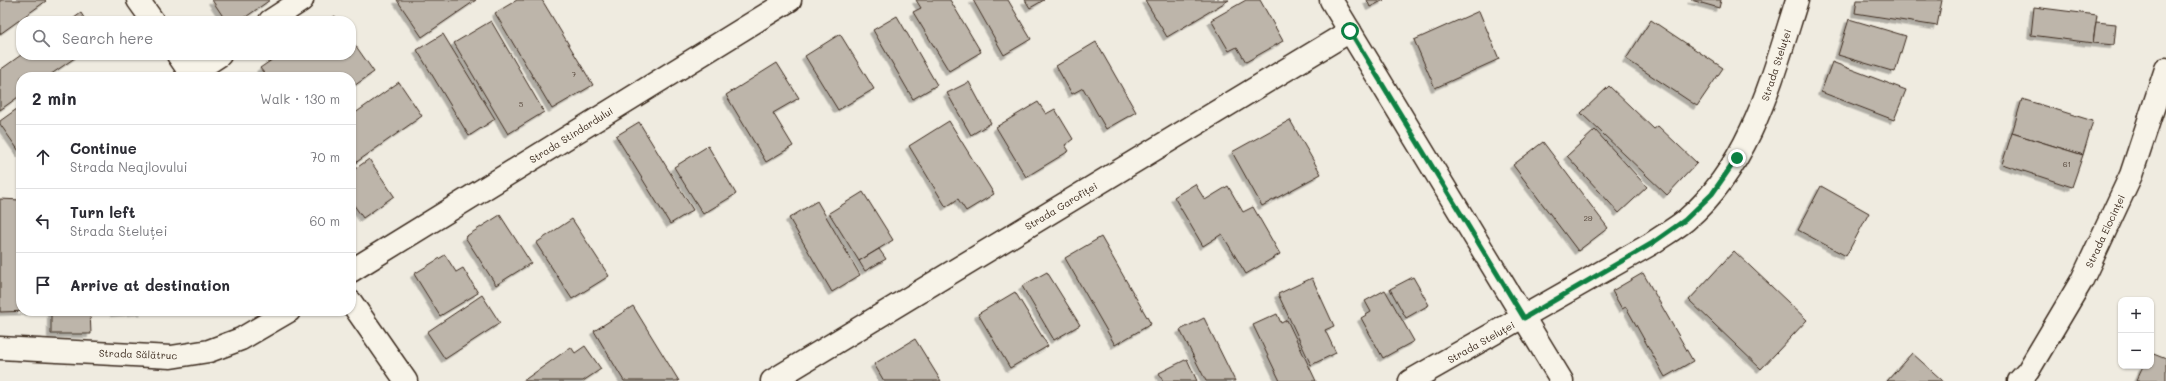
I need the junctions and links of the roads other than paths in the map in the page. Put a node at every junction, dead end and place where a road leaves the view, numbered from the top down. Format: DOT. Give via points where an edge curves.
graph roads {
  1 [pos="138,0"];
  2 [pos="302,0"];
  3 [pos="790,0"];
  4 [pos="1331,0"];
  5 [pos="1797,0"];
  6 [pos="149,16"];
  7 [pos="278,16"];
  8 [pos="1350,31"];
  9 [pos="181,60"];
  10 [pos="213,60"];
  11 [pos="2166,69"];
  12 [pos="189,72"];
  13 [pos="197,72"];
  14 [pos="356,268"];
  15 [pos="356,309"];
  16 [pos="280,316"];
  17 [pos="1524,318"];
  18 [pos="0,348"];
  19 [pos="406,381"];
  20 [pos="772,381"];
  21 [pos="1410,381"];
  22 [pos="1562,381"];
  23 [pos="2019,381"];
  1 -- 6 [label="street"];
  2 -- 7 [label="street"];
  3 -- 14 [label="street, Strada Stindardului"];
  4 -- 8 [label="street"];
  5 -- 17 [label="street, Strada Steluței" via="1766,98 1737,158 1712,194 1685,220 1651,244"];
  8 -- 17 [label="street"];
  8 -- 20 [label="street, Strada Garofiței"];
  9 -- 12 [label="street"];
  10 -- 13 [label="street"];
  11 -- 23 [label="street, Strada Elocinței" via="2131,174 2082,280 2028,371"];
  15 -- 19 [label="street"];
  16 -- 18 [label="street, Strada Sălătruc" via="241,339 215,349 171,357"];
  17 -- 21 [label="street, Strada Steluței"];
  17 -- 22 [label="street"];
}
